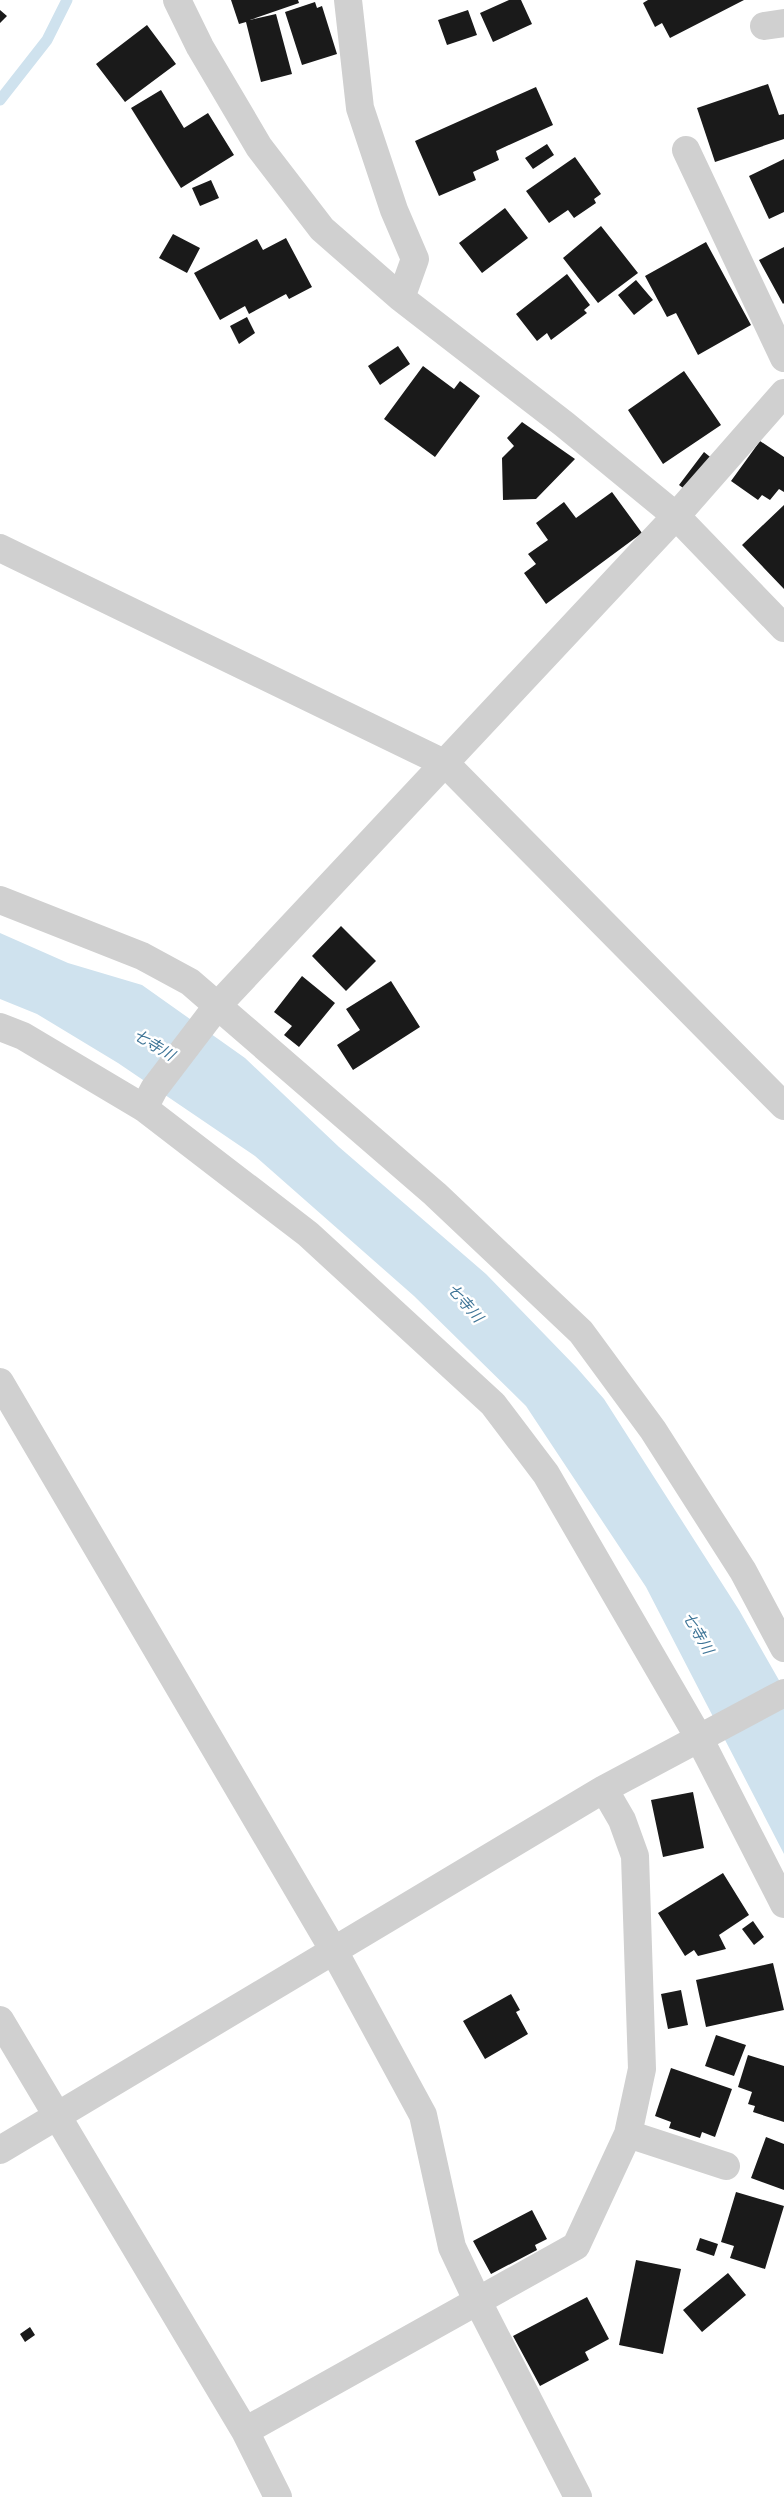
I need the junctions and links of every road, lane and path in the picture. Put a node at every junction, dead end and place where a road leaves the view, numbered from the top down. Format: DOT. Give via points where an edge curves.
graph roads {
  1 [pos="177,0"];
  2 [pos="348,0"];
  3 [pos="686,150"];
  4 [pos="401,298"];
  5 [pos="784,358"];
  6 [pos="784,393"];
  7 [pos="676,516"];
  8 [pos="0,548"];
  9 [pos="784,628"];
  10 [pos="446,764"];
  11 [pos="0,900"];
  12 [pos="211,1015"];
  13 [pos="0,1027"];
  14 [pos="149,1098"];
  15 [pos="784,1106"];
  16 [pos="0,1382"];
  17 [pos="784,1648"];
  18 [pos="784,1693"];
  19 [pos="699,1738"];
  20 [pos="604,1789"];
  21 [pos="784,1904"];
  22 [pos="334,1951"];
  23 [pos="0,2020"];
  24 [pos="58,2117"];
  25 [pos="628,2134"];
  26 [pos="0,2150"];
  27 [pos="726,2166"];
  28 [pos="477,2300"];
  29 [pos="245,2431"];
  30 [pos="278,2497"];
  31 [pos="578,2497"];
  1 -- 4 [label="street" via="200,47 259,147 322,229"];
  2 -- 4 [label="street" via="360,108 394,210 415,259"];
  3 -- 5 [label="street"];
  4 -- 7 [label="street" via="564,424"];
  6 -- 7 [label="street"];
  7 -- 9 [label="street"];
  7 -- 10 [label="street"];
  8 -- 10 [label="street"];
  10 -- 12 [label="street"];
  10 -- 15 [label="street"];
  11 -- 12 [label="street" via="142,956 190,982"];
  12 -- 14 [label="street"];
  12 -- 17 [label="street" via="435,1194 581,1332 653,1430 743,1572"];
  13 -- 14 [label="street"];
  14 -- 19 [label="street" via="308,1234 493,1404 546,1474"];
  16 -- 22 [label="street"];
  18 -- 19 [label="street"];
  19 -- 20 [label="street"];
  19 -- 21 [label="street"];
  20 -- 22 [label="street"];
  20 -- 25 [label="street" via="622,1820 635,1856 642,2069"];
  22 -- 24 [label="street"];
  22 -- 28 [label="street" via="423,2115 452,2247"];
  23 -- 24 [label="street"];
  24 -- 26 [label="street"];
  24 -- 29 [label="street"];
  25 -- 27 [label="street"];
  25 -- 28 [label="street" via="576,2246"];
  28 -- 29 [label="street"];
  28 -- 31 [label="street"];
  29 -- 30 [label="street"];
}
